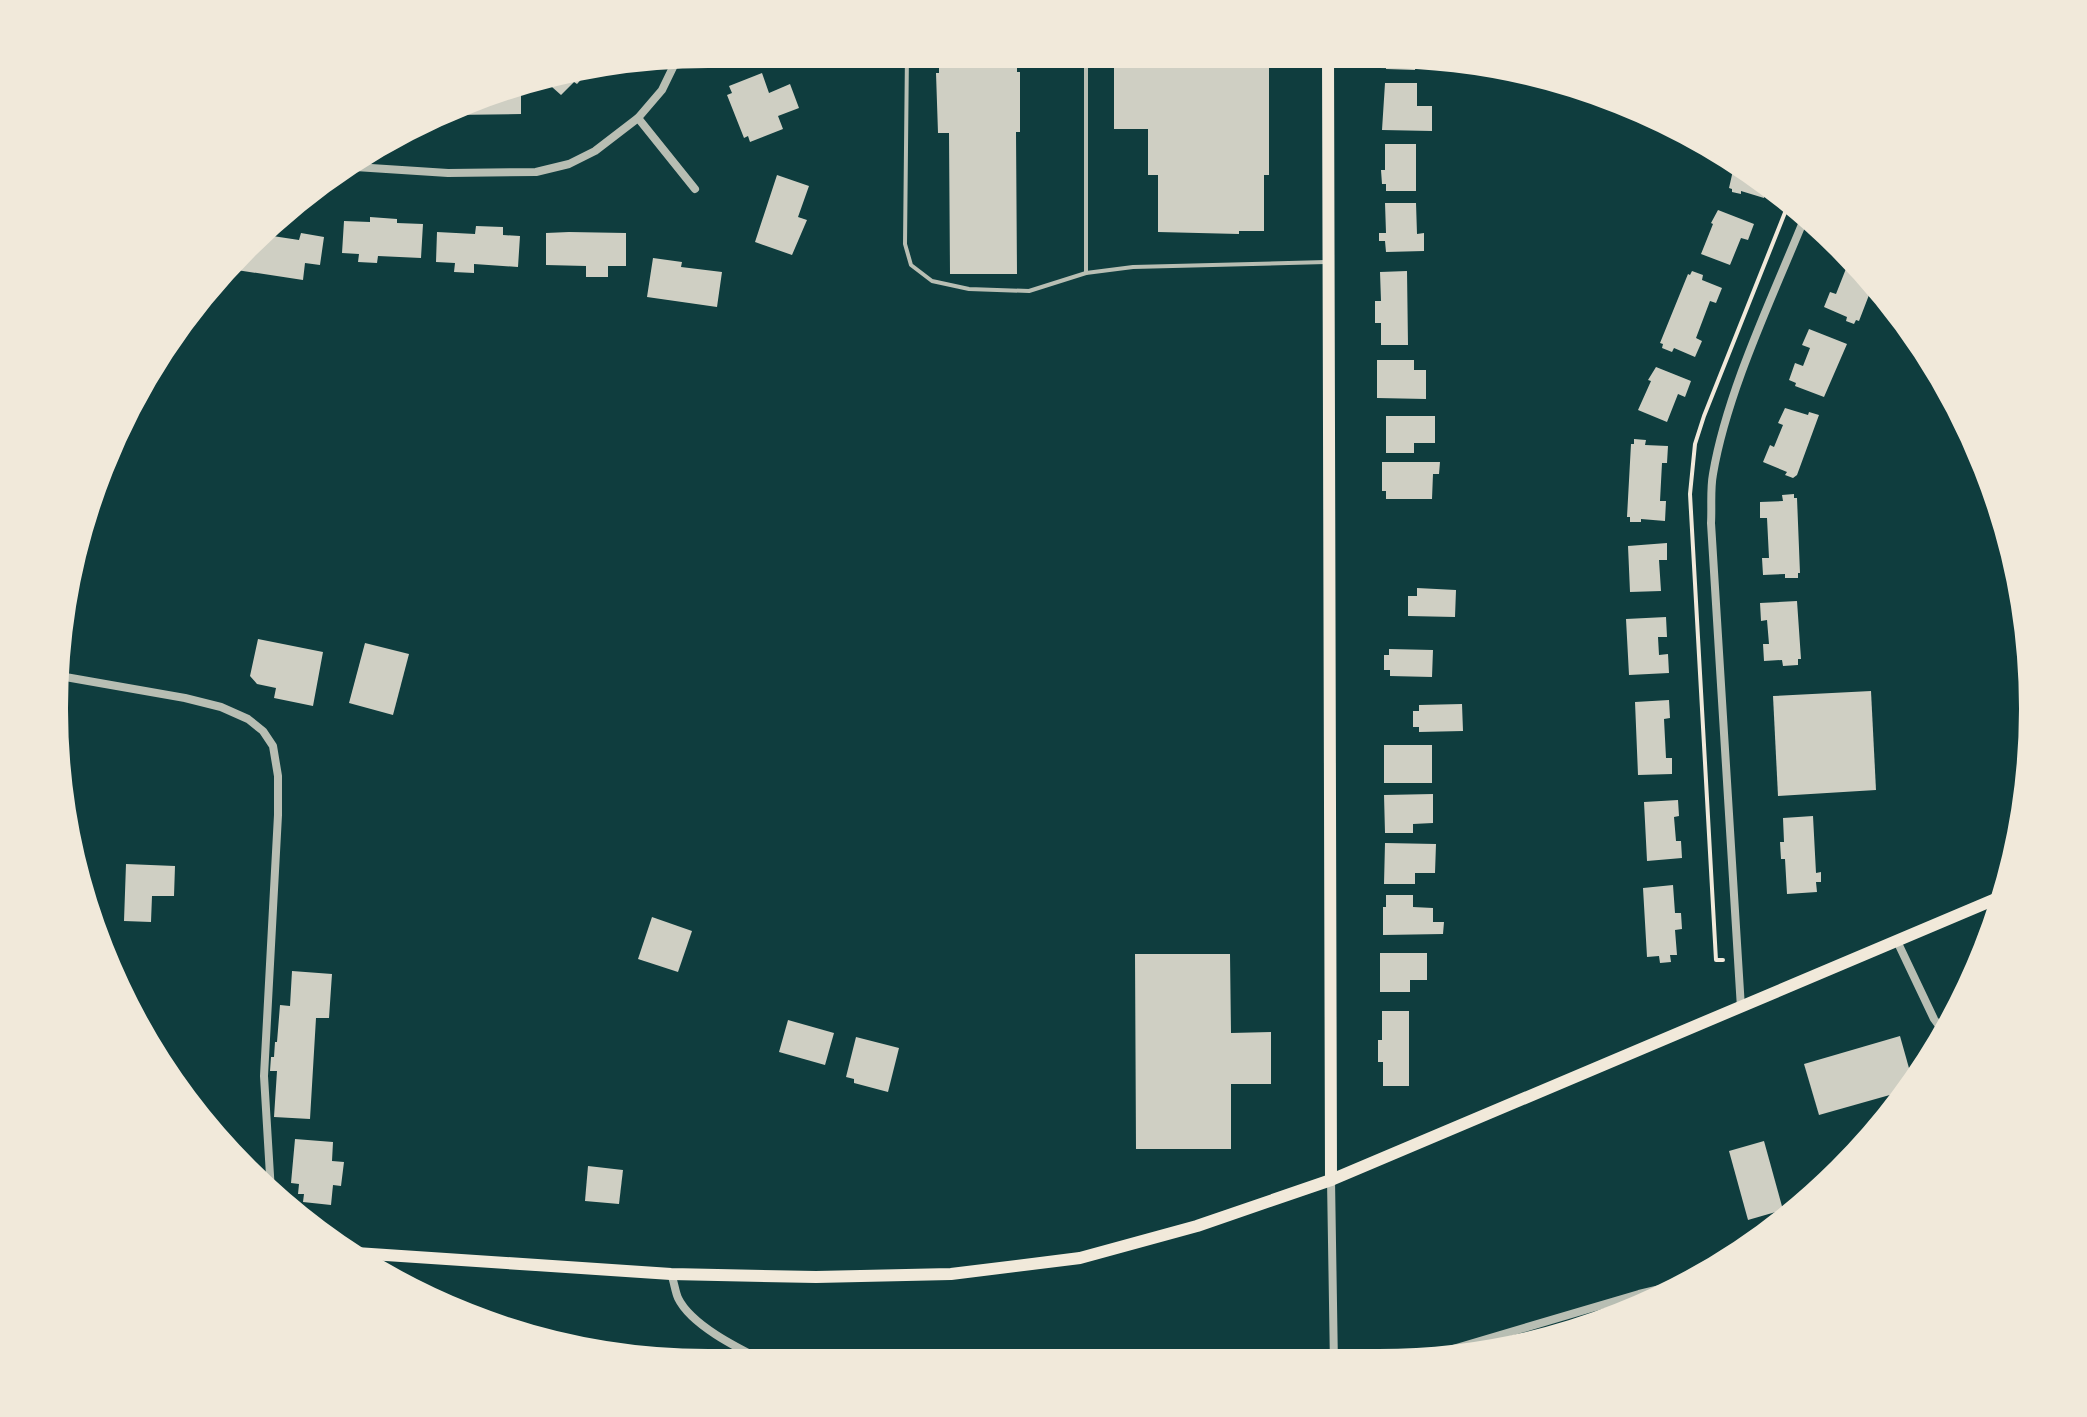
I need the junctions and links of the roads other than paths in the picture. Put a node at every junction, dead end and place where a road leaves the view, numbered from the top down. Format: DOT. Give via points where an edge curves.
graph roads {
  1 [pos="907,66"];
  2 [pos="1086,66"];
  3 [pos="1328,66"];
  4 [pos="673,67"];
  5 [pos="638,118"];
  6 [pos="362,167"];
  7 [pos="695,189"];
  8 [pos="1802,225"];
  9 [pos="1329,262"];
  10 [pos="1086,273"];
  11 [pos="67,677"];
  12 [pos="1991,901"];
  13 [pos="1897,941"];
  14 [pos="1741,1009"];
  15 [pos="1938,1024"];
  16 [pos="270,1178"];
  17 [pos="1331,1180"];
  18 [pos="369,1254"];
  19 [pos="671,1274"];
  20 [pos="1646,1292"];
  21 [pos="1465,1346"];
  22 [pos="743,1351"];
  23 [pos="1334,1351"];
  1 -- 10 [label="lane" via="905,244 911,265 932,281 969,289 1029,291"];
  2 -- 10 [label="lane"];
  3 -- 9 [label="main road"];
  4 -- 5 [label="street"];
  5 -- 6 [label="street" via="595,151 536,172"];
  5 -- 7 [label="street"];
  8 -- 14 [label="street" via="1738,389 1712,477"];
  9 -- 10 [label="lane"];
  9 -- 17 [label="main road"];
  11 -- 16 [label="street" via="221,707 248,719 273,746 278,815 264,1076"];
  12 -- 13 [label="main road"];
  13 -- 14 [label="main road"];
  13 -- 15 [label="street"];
  14 -- 17 [label="main road"];
  17 -- 19 [label="main road" via="1197,1226 1080,1258 951,1274"];
  17 -- 23 [label="street"];
  18 -- 19 [label="main road"];
  19 -- 22 [label="street" via="679,1300 697,1320"];
  20 -- 21 [label="street"];
}
